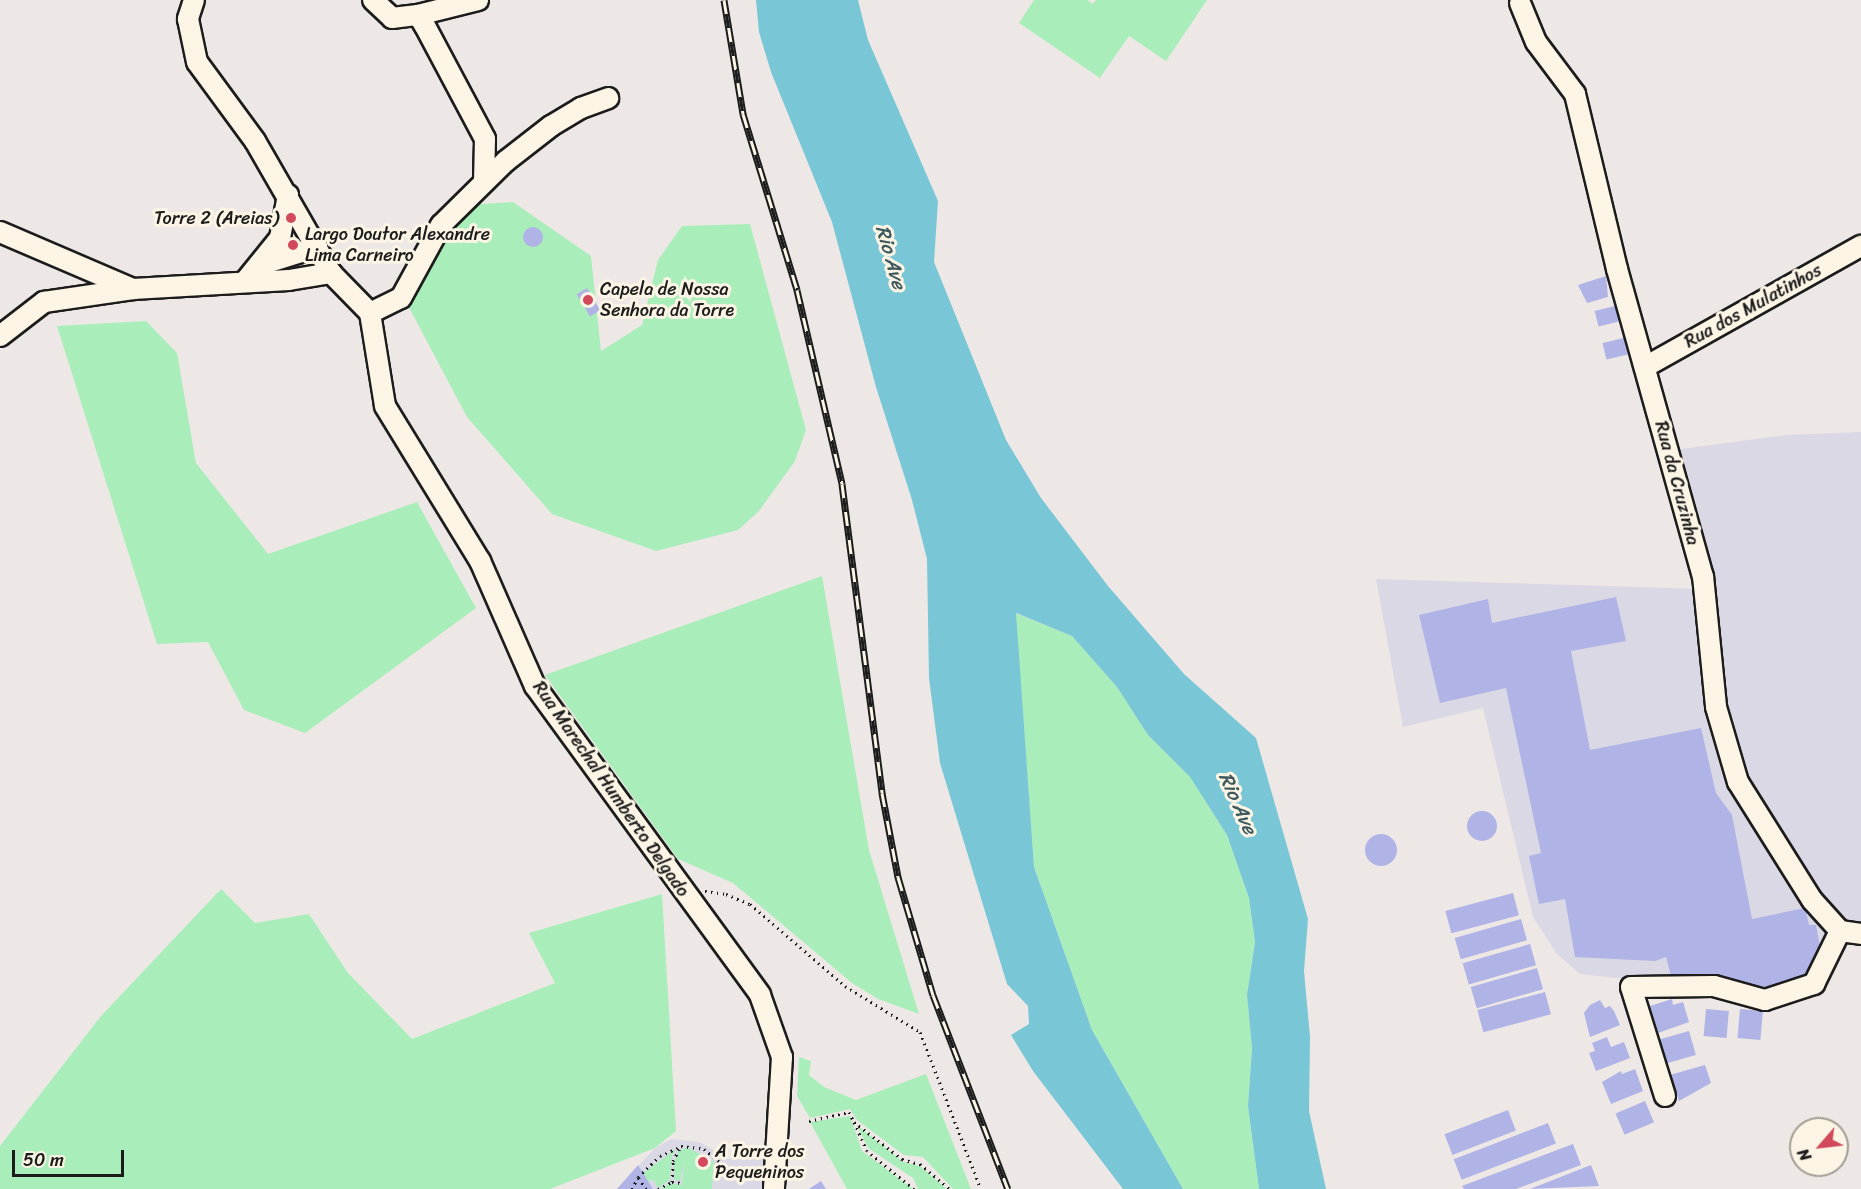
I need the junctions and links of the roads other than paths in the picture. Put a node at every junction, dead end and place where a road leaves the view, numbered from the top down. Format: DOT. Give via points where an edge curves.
graph roads {
  1 [pos="194,0"];
  2 [pos="374,0"];
  3 [pos="478,0"];
  4 [pos="1520,3"];
  5 [pos="418,15"];
  6 [pos="608,98"];
  7 [pos="484,182"];
  8 [pos="288,195"];
  9 [pos="0,232"];
  10 [pos="1861,246"];
  11 [pos="317,247"];
  12 [pos="263,264"];
  13 [pos="87,269"];
  14 [pos="331,273"];
  15 [pos="246,280"];
  16 [pos="133,289"];
  17 [pos="87,296"];
  18 [pos="370,313"];
  19 [pos="0,336"];
  20 [pos="1645,367"];
  21 [pos="1840,931"];
  22 [pos="1861,934"];
  23 [pos="1665,1096"];
  24 [pos="774,1189"];
  1 -- 8 [label="street" via="188,18 197,62"];
  2 -- 5 [label="street" via="392,18"];
  3 -- 5 [label="street"];
  4 -- 20 [label="street, Rua da Cruzinha" via="1536,42 1575,94"];
  5 -- 7 [label="street" via="485,139"];
  6 -- 7 [label="street" via="551,126"];
  7 -- 18 [label="street" via="441,225 401,298"];
  8 -- 11 [label="street"];
  8 -- 12 [label="street" via="280,238"];
  9 -- 13 [label="street"];
  10 -- 20 [label="street, Rua dos Mulatinhos"];
  11 -- 12 [label="street"];
  11 -- 14 [label="street"];
  12 -- 15 [label="street"];
  13 -- 16 [label="street"];
  13 -- 17 [label="street"];
  14 -- 15 [label="street" via="289,280"];
  14 -- 18 [label="street"];
  15 -- 16 [label="street" via="197,287"];
  16 -- 17 [label="street"];
  17 -- 19 [label="street" via="44,302"];
  18 -- 24 [label="street, Rua Marechal Humberto Delgado" via="385,406 480,561 535,686 760,995 782,1057"];
  20 -- 21 [label="street, Rua da Cruzinha" via="1702,576 1716,707 1738,782 1812,900"];
  21 -- 22 [label="street"];
  21 -- 23 [label="street" via="1814,984 1765,1000 1714,986 1631,987"];
}
